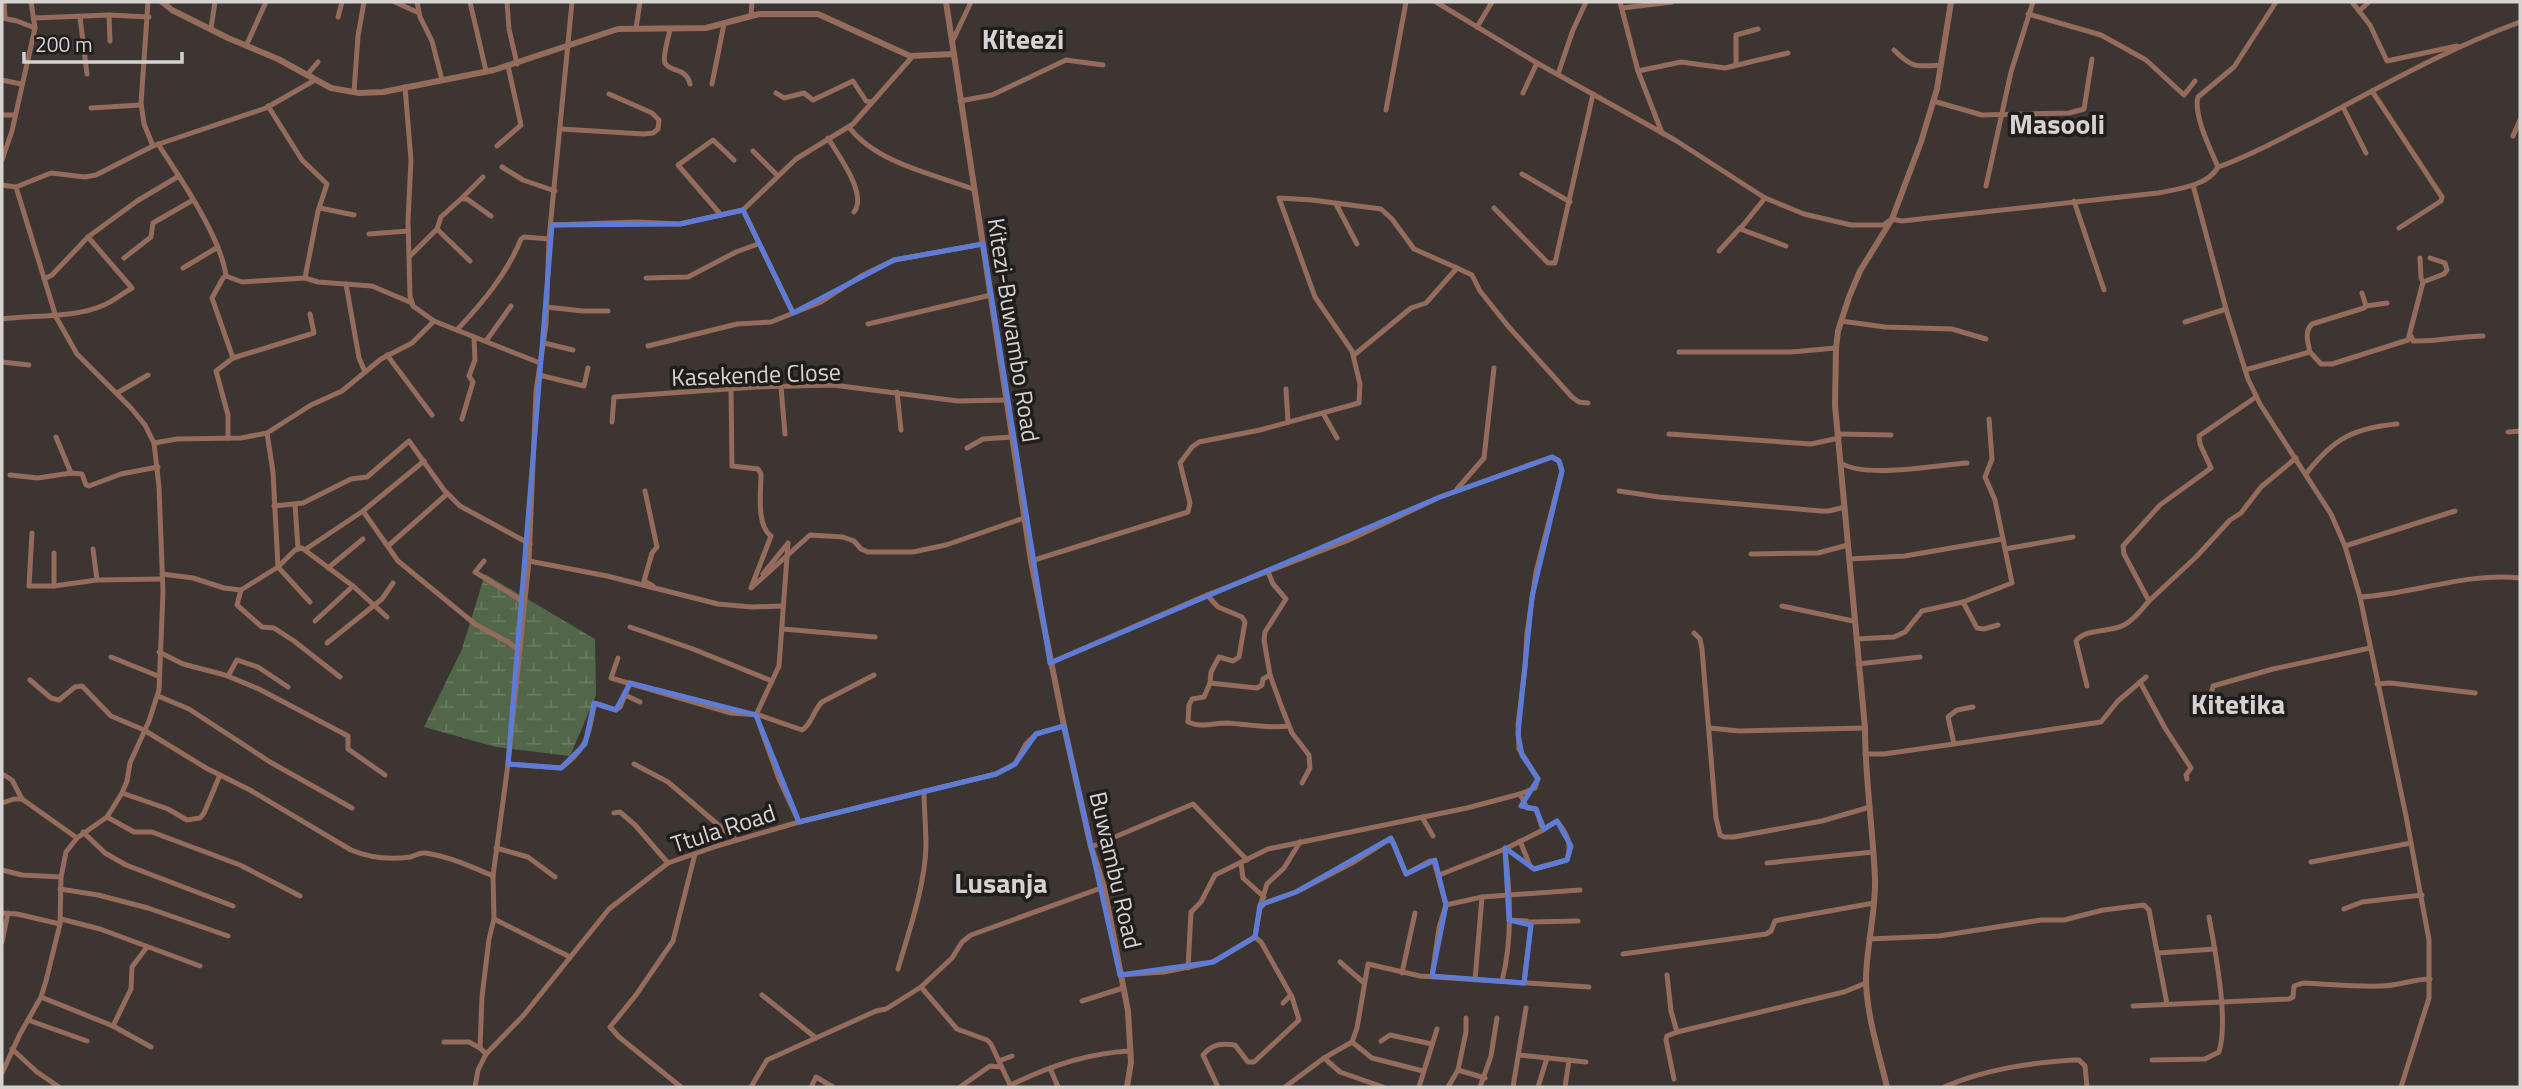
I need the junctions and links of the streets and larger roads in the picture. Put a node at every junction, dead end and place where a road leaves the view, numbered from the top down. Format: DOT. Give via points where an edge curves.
graph roads {
  1 [pos="4,2"];
  2 [pos="31,2"];
  3 [pos="148,2"];
  4 [pos="162,2"];
  5 [pos="215,2"];
  6 [pos="266,2"];
  7 [pos="342,2"];
  8 [pos="364,2"];
  9 [pos="395,2"];
  10 [pos="417,2"];
  11 [pos="470,2"];
  12 [pos="507,2"];
  13 [pos="572,2"];
  14 [pos="640,2"];
  15 [pos="752,2"];
  16 [pos="946,2"];
  17 [pos="971,2"];
  18 [pos="1406,2"];
  19 [pos="1436,2"];
  20 [pos="1492,2"];
  21 [pos="1586,2"];
  22 [pos="1672,2"];
  23 [pos="1951,2"];
  24 [pos="2033,2"];
  25 [pos="2276,2"];
  26 [pos="2352,2"];
  27 [pos="2369,2"];
  28 [pos="1621,5"];
  29 [pos="2359,11"];
  30 [pos="419,13"];
  31 [pos="2028,14"];
  32 [pos="109,15"];
  33 [pos="751,15"];
  34 [pos="80,17"];
  35 [pos="149,17"];
  36 [pos="338,17"];
  37 [pos="3,18"];
  38 [pos="34,18"];
  39 [pos="2520,22"];
  40 [pos="724,24"];
  41 [pos="1477,27"];
  42 [pos="35,28"];
  43 [pos="211,28"];
  44 [pos="636,28"];
  45 [pos="670,29"];
  46 [pos="1758,29"];
  47 [pos="110,41"];
  48 [pos="951,42"];
  49 [pos="2467,44"];
  50 [pos="246,46"];
  51 [pos="567,47"];
  52 [pos="1894,50"];
  53 [pos="1788,52"];
  54 [pos="954,54"];
  55 [pos="912,57"];
  56 [pos="2092,60"];
  57 [pos="318,62"];
  58 [pos="1537,63"];
  59 [pos="517,64"];
  60 [pos="1737,64"];
  61 [pos="1103,65"];
  62 [pos="1941,65"];
  63 [pos="508,66"];
  64 [pos="486,71"];
  65 [pos="1638,71"];
  66 [pos="88,74"];
  67 [pos="1558,74"];
  68 [pos="307,75"];
  69 [pos="315,79"];
  70 [pos="442,79"];
  71 [pos="2,80"];
  72 [pos="2195,81"];
  73 [pos="690,84"];
  74 [pos="21,85"];
  75 [pos="712,85"];
  76 [pos="405,87"];
  77 [pos="2372,90"];
  78 [pos="354,92"];
  79 [pos="776,93"];
  80 [pos="1523,93"];
  81 [pos="609,94"];
  82 [pos="1593,94"];
  83 [pos="960,101"];
  84 [pos="1933,101"];
  85 [pos="871,102"];
  86 [pos="141,105"];
  87 [pos="268,106"];
  88 [pos="2343,107"];
  89 [pos="91,108"];
  90 [pos="1386,110"];
  91 [pos="2,115"];
  92 [pos="14,115"];
  93 [pos="2000,116"];
  94 [pos="2520,120"];
  95 [pos="849,127"];
  96 [pos="561,129"];
  97 [pos="1662,133"];
  98 [pos="2513,136"];
  99 [pos="828,138"];
  100 [pos="155,145"];
  101 [pos="497,146"];
  102 [pos="753,151"];
  103 [pos="2366,153"];
  104 [pos="2,160"];
  105 [pos="734,160"];
  106 [pos="502,167"];
  107 [pos="2218,167"];
  108 [pos="1522,174"];
  109 [pos="179,176"];
  110 [pos="778,176"];
  111 [pos="483,177"];
  112 [pos="2,185"];
  113 [pos="2193,185"];
  114 [pos="1986,186"];
  115 [pos="16,187"];
  116 [pos="973,189"];
  117 [pos="555,191"];
  118 [pos="463,198"];
  119 [pos="1765,198"];
  120 [pos="193,200"];
  121 [pos="2074,201"];
  122 [pos="1570,202"];
  123 [pos="1336,204"];
  124 [pos="320,208"];
  125 [pos="1494,208"];
  126 [pos="743,210"];
  127 [pos="855,212"];
  128 [pos="354,215"];
  129 [pos="721,215"];
  130 [pos="491,216"];
  131 [pos="1892,219"];
  132 [pos="552,225"];
  133 [pos="1740,228"];
  134 [pos="2399,228"];
  135 [pos="437,229"];
  136 [pos="408,231"];
  137 [pos="369,234"];
  138 [pos="89,236"];
  139 [pos="549,239"];
  140 [pos="758,244"];
  141 [pos="983,244"];
  142 [pos="1357,244"];
  143 [pos="1786,246"];
  144 [pos="218,247"];
  145 [pos="1719,251"];
  146 [pos="410,256"];
  147 [pos="124,258"];
  148 [pos="2420,258"];
  149 [pos="2430,258"];
  150 [pos="470,261"];
  151 [pos="183,268"];
  152 [pos="1457,268"];
  153 [pos="226,276"];
  154 [pos="305,278"];
  155 [pos="646,278"];
  156 [pos="44,279"];
  157 [pos="2423,282"];
  158 [pos="346,284"];
  159 [pos="2104,290"];
  160 [pos="2362,293"];
  161 [pos="991,295"];
  162 [pos="412,303"];
  163 [pos="2387,303"];
  164 [pos="511,306"];
  165 [pos="2366,306"];
  166 [pos="546,307"];
  167 [pos="2226,309"];
  168 [pos="608,311"];
  169 [pos="793,313"];
  170 [pos="310,314"];
  171 [pos="56,317"];
  172 [pos="2,319"];
  173 [pos="434,321"];
  174 [pos="1841,321"];
  175 [pos="2185,322"];
  176 [pos="868,324"];
  177 [pos="457,330"];
  178 [pos="2411,336"];
  179 [pos="2483,336"];
  180 [pos="474,337"];
  181 [pos="1986,339"];
  182 [pos="486,341"];
  183 [pos="544,343"];
  184 [pos="648,346"];
  185 [pos="1836,348"];
  186 [pos="573,351"];
  187 [pos="1679,352"];
  188 [pos="2310,352"];
  189 [pos="387,355"];
  190 [pos="1354,355"];
  191 [pos="233,358"];
  192 [pos="2,362"];
  193 [pos="540,363"];
  194 [pos="29,365"];
  195 [pos="588,368"];
  196 [pos="1494,368"];
  197 [pos="2245,370"];
  198 [pos="365,372"];
  199 [pos="148,375"];
  200 [pos="538,375"];
  201 [pos="781,387"];
  202 [pos="731,389"];
  203 [pos="1286,389"];
  204 [pos="897,392"];
  205 [pos="117,393"];
  206 [pos="2256,397"];
  207 [pos="1007,400"];
  208 [pos="1588,403"];
  209 [pos="1322,413"];
  210 [pos="432,415"];
  211 [pos="462,419"];
  212 [pos="1989,419"];
  213 [pos="612,422"];
  214 [pos="1289,422"];
  215 [pos="2397,424"];
  216 [pos="901,430"];
  217 [pos="2520,430"];
  218 [pos="2508,432"];
  219 [pos="267,433"];
  220 [pos="785,434"];
  221 [pos="1669,434"];
  222 [pos="1891,435"];
  223 [pos="1838,436"];
  224 [pos="56,437"];
  225 [pos="1012,437"];
  226 [pos="228,438"];
  227 [pos="1337,438"];
  228 [pos="154,443"];
  229 [pos="967,448"];
  230 [pos="2296,458"];
  231 [pos="424,461"];
  232 [pos="1841,463"];
  233 [pos="1966,463"];
  234 [pos="158,467"];
  235 [pos="71,473"];
  236 [pos="2306,474"];
  237 [pos="10,475"];
  238 [pos="645,491"];
  239 [pos="1619,491"];
  240 [pos="1455,492"];
  241 [pos="447,494"];
  242 [pos="295,504"];
  243 [pos="274,506"];
  244 [pos="1845,507"];
  245 [pos="363,511"];
  246 [pos="2455,511"];
  247 [pos="1024,518"];
  248 [pos="32,533"];
  249 [pos="2073,537"];
  250 [pos="2003,539"];
  251 [pos="363,540"];
  252 [pos="530,544"];
  253 [pos="1848,545"];
  254 [pos="388,546"];
  255 [pos="2346,546"];
  256 [pos="93,548"];
  257 [pos="298,548"];
  258 [pos="306,549"];
  259 [pos="2005,549"];
  260 [pos="54,554"];
  261 [pos="1751,554"];
  262 [pos="1849,559"];
  263 [pos="484,561"];
  264 [pos="529,561"];
  265 [pos="1031,562"];
  266 [pos="278,567"];
  267 [pos="328,568"];
  268 [pos="1268,572"];
  269 [pos="162,577"];
  270 [pos="2520,578"];
  271 [pos="97,580"];
  272 [pos="393,583"];
  273 [pos="54,586"];
  274 [pos="353,586"];
  275 [pos="751,588"];
  276 [pos="241,590"];
  277 [pos="669,593"];
  278 [pos="1207,595"];
  279 [pos="2360,597"];
  280 [pos="310,601"];
  281 [pos="2149,601"];
  282 [pos="524,602"];
  283 [pos="1963,603"];
  284 [pos="374,604"];
  285 [pos="782,606"];
  286 [pos="1782,606"];
  287 [pos="387,617"];
  288 [pos="315,621"];
  289 [pos="1853,621"];
  290 [pos="1998,625"];
  291 [pos="630,627"];
  292 [pos="783,629"];
  293 [pos="1694,634"];
  294 [pos="875,637"];
  295 [pos="1856,639"];
  296 [pos="327,643"];
  297 [pos="2370,648"];
  298 [pos="520,651"];
  299 [pos="159,652"];
  300 [pos="111,657"];
  301 [pos="1920,657"];
  302 [pos="618,658"];
  303 [pos="1050,663"];
  304 [pos="1858,664"];
  305 [pos="874,675"];
  306 [pos="1270,675"];
  307 [pos="158,676"];
  308 [pos="228,676"];
  309 [pos="340,677"];
  310 [pos="2146,677"];
  311 [pos="30,680"];
  312 [pos="772,681"];
  313 [pos="2140,682"];
  314 [pos="629,683"];
  315 [pos="1210,683"];
  316 [pos="2377,684"];
  317 [pos="2087,686"];
  318 [pos="288,687"];
  319 [pos="2475,693"];
  320 [pos="625,695"];
  321 [pos="158,696"];
  322 [pos="640,702"];
  323 [pos="2217,704"];
  324 [pos="1973,707"];
  325 [pos="756,715"];
  326 [pos="1063,726"];
  327 [pos="1289,726"];
  328 [pos="1710,728"];
  329 [pos="1865,728"];
  330 [pos="144,730"];
  331 [pos="1954,744"];
  332 [pos="1865,754"];
  333 [pos="508,764"];
  334 [pos="634,764"];
  335 [pos="4,775"];
  336 [pos="220,775"];
  337 [pos="385,775"];
  338 [pos="2187,779"];
  339 [pos="1302,783"];
  340 [pos="924,790"];
  341 [pos="122,793"];
  342 [pos="1520,794"];
  343 [pos="22,799"];
  344 [pos="2,803"];
  345 [pos="1870,807"];
  346 [pos="352,808"];
  347 [pos="614,813"];
  348 [pos="107,817"];
  349 [pos="1422,817"];
  350 [pos="799,822"];
  351 [pos="1543,830"];
  352 [pos="83,832"];
  353 [pos="1433,836"];
  354 [pos="76,838"];
  355 [pos="736,840"];
  356 [pos="1520,841"];
  357 [pos="1300,842"];
  358 [pos="2411,843"];
  359 [pos="1091,847"];
  360 [pos="496,848"];
  361 [pos="1505,849"];
  362 [pos="1873,852"];
  363 [pos="695,854"];
  364 [pos="1244,861"];
  365 [pos="2311,862"];
  366 [pos="668,863"];
  367 [pos="1767,863"];
  368 [pos="2,870"];
  369 [pos="1439,875"];
  370 [pos="493,876"];
  371 [pos="61,877"];
  372 [pos="555,877"];
  373 [pos="1104,887"];
  374 [pos="60,889"];
  375 [pos="1580,890"];
  376 [pos="1511,894"];
  377 [pos="2422,895"];
  378 [pos="300,896"];
  379 [pos="1264,897"];
  380 [pos="1482,897"];
  381 [pos="1874,903"];
  382 [pos="1446,905"];
  383 [pos="233,906"];
  384 [pos="1260,908"];
  385 [pos="2344,909"];
  386 [pos="5,913"];
  387 [pos="1415,913"];
  388 [pos="2209,917"];
  389 [pos="494,919"];
  390 [pos="1509,920"];
  391 [pos="1578,921"];
  392 [pos="60,922"];
  393 [pos="1530,922"];
  394 [pos="228,936"];
  395 [pos="1255,937"];
  396 [pos="1869,939"];
  397 [pos="2,942"];
  398 [pos="147,947"];
  399 [pos="2215,949"];
  400 [pos="2158,953"];
  401 [pos="1623,954"];
  402 [pos="570,957"];
  403 [pos="1339,962"];
  404 [pos="200,966"];
  405 [pos="1188,968"];
  406 [pos="898,969"];
  407 [pos="1402,973"];
  408 [pos="1120,975"];
  409 [pos="1667,975"];
  410 [pos="1432,976"];
  411 [pos="2430,979"];
  412 [pos="1475,980"];
  413 [pos="1502,981"];
  414 [pos="1363,982"];
  415 [pos="1524,983"];
  416 [pos="1866,983"];
  417 [pos="921,987"];
  418 [pos="1589,987"];
  419 [pos="1123,988"];
  420 [pos="762,995"];
  421 [pos="1291,995"];
  422 [pos="41,997"];
  423 [pos="1082,1001"];
  424 [pos="2220,1002"];
  425 [pos="1283,1003"];
  426 [pos="2167,1004"];
  427 [pos="2133,1006"];
  428 [pos="1526,1008"];
  429 [pos="1466,1018"];
  430 [pos="1497,1018"];
  431 [pos="28,1020"];
  432 [pos="113,1026"];
  433 [pos="1437,1029"];
  434 [pos="1677,1032"];
  435 [pos="816,1038"];
  436 [pos="87,1041"];
  437 [pos="1381,1041"];
  438 [pos="444,1042"];
  439 [pos="1352,1042"];
  440 [pos="1432,1044"];
  441 [pos="150,1047"];
  442 [pos="480,1048"];
  443 [pos="12,1049"];
  444 [pos="1130,1051"];
  445 [pos="486,1054"];
  446 [pos="1519,1055"];
  447 [pos="1012,1056"];
  448 [pos="1324,1058"];
  449 [pos="1547,1058"];
  450 [pos="1569,1060"];
  451 [pos="2152,1060"];
  452 [pos="1586,1062"];
  453 [pos="1000,1064"];
  454 [pos="1050,1068"];
  455 [pos="1458,1070"];
  456 [pos="1423,1071"];
  457 [pos="2,1073"];
  458 [pos="1485,1078"];
  459 [pos="1674,1079"];
  460 [pos="1011,1086"];
  461 [pos="59,1087"];
  462 [pos="475,1087"];
  463 [pos="681,1087"];
  464 [pos="751,1087"];
  465 [pos="811,1087"];
  466 [pos="833,1087"];
  467 [pos="960,1087"];
  468 [pos="1058,1087"];
  469 [pos="1127,1087"];
  470 [pos="1218,1087"];
  471 [pos="1285,1087"];
  472 [pos="1382,1087"];
  473 [pos="1419,1087"];
  474 [pos="1448,1087"];
  475 [pos="1480,1087"];
  476 [pos="1513,1087"];
  477 [pos="1538,1087"];
  478 [pos="1564,1087"];
  479 [pos="1887,1087"];
  480 [pos="1944,1087"];
  481 [pos="2087,1087"];
  482 [pos="2401,1087"];
  1 -- 37 [label="street"];
  2 -- 38 [label="street"];
  3 -- 35 [label="street"];
  4 -- 43 [label="street"];
  5 -- 43 [label="street"];
  6 -- 50 [label="street"];
  7 -- 36 [label="street"];
  8 -- 78 [label="street"];
  9 -- 30 [label="street"];
  10 -- 30 [label="street"];
  11 -- 64 [label="street"];
  12 -- 59 [label="street"];
  13 -- 51 [label="street"];
  14 -- 44 [label="street"];
  15 -- 33 [label="street"];
  16 -- 48 [label="street, Kitezi-Buwambo Road"];
  17 -- 48 [label="street"];
  18 -- 90 [label="street"];
  19 -- 41 [label="street"];
  20 -- 41 [label="street"];
  21 -- 67 [label="street"];
  22 -- 28 [label="street"];
  23 -- 62 [label="street"];
  24 -- 31 [label="street"];
  25 -- 107 [label="street" via="2234,67 2196,102"];
  26 -- 29 [label="street"];
  27 -- 29 [label="street"];
  28 -- 65 [label="street"];
  29 -- 49 [label="street" via="2387,61"];
  30 -- 70 [label="street"];
  31 -- 72 [label="street" via="2101,34 2146,61 2184,96"];
  31 -- 93 [label="street"];
  32 -- 34 [label="street"];
  32 -- 35 [label="street"];
  32 -- 47 [label="street"];
  33 -- 40 [label="street"];
  33 -- 55 [label="street" via="818,14"];
  34 -- 38 [label="street"];
  34 -- 66 [label="street"];
  35 -- 86 [label="street"];
  37 -- 42 [label="street"];
  38 -- 42 [label="street"];
  39 -- 49 [label="street"];
  40 -- 45 [label="street"];
  40 -- 75 [label="street"];
  41 -- 58 [label="street"];
  42 -- 74 [label="street"];
  43 -- 50 [label="street"];
  44 -- 45 [label="street"];
  44 -- 51 [label="street" via="611,30"];
  45 -- 73 [label="street" via="664,60 685,74"];
  46 -- 60 [label="street" via="1736,35"];
  48 -- 54 [label="street, Kitezi-Buwambo Road"];
  49 -- 77 [label="street"];
  50 -- 68 [label="street"];
  51 -- 59 [label="street"];
  51 -- 96 [label="street"];
  52 -- 62 [label="street" via="1915,67"];
  53 -- 60 [label="street"];
  54 -- 55 [label="street"];
  54 -- 83 [label="street, Kitezi-Buwambo Road"];
  55 -- 85 [label="street"];
  56 -- 93 [label="street" via="2084,109"];
  57 -- 68 [label="street"];
  58 -- 67 [label="street"];
  58 -- 80 [label="street"];
  59 -- 63 [label="street"];
  60 -- 65 [label="street" via="1721,68 1681,62"];
  61 -- 83 [label="street" via="1066,60 992,96"];
  62 -- 84 [label="street"];
  63 -- 64 [label="street"];
  63 -- 101 [label="street" via="521,125"];
  64 -- 70 [label="street"];
  65 -- 97 [label="street"];
  67 -- 82 [label="street"];
  68 -- 69 [label="street"];
  69 -- 78 [label="street"];
  69 -- 87 [label="street"];
  70 -- 76 [label="street"];
  71 -- 74 [label="street"];
  74 -- 92 [label="street"];
  76 -- 78 [label="street"];
  76 -- 136 [label="street" via="411,160"];
  77 -- 88 [label="street"];
  77 -- 134 [label="street" via="2442,197"];
  79 -- 85 [label="street" via="784,98 804,93 813,100 853,81"];
  81 -- 96 [label="street" via="652,113 659,120 658,129 644,134"];
  82 -- 97 [label="street"];
  82 -- 122 [label="street"];
  83 -- 116 [label="street, Kitezi-Buwambo Road"];
  84 -- 93 [label="street" via="1973,114"];
  84 -- 131 [label="street"];
  85 -- 95 [label="street"];
  86 -- 89 [label="street"];
  86 -- 100 [label="street"];
  87 -- 100 [label="street"];
  87 -- 124 [label="street" via="302,160 327,184"];
  88 -- 103 [label="street"];
  88 -- 107 [label="street" via="2248,157"];
  91 -- 92 [label="street"];
  92 -- 104 [label="street"];
  93 -- 114 [label="street"];
  94 -- 98 [label="street"];
  95 -- 99 [label="street"];
  95 -- 116 [label="street" via="881,156"];
  96 -- 117 [label="street"];
  97 -- 119 [label="street"];
  99 -- 110 [label="street"];
  99 -- 127 [label="street" via="852,177 859,201"];
  100 -- 109 [label="street"];
  100 -- 115 [label="street" via="90,176 51,173"];
  102 -- 110 [label="street"];
  105 -- 129 [label="street" via="713,140 678,165"];
  106 -- 117 [label="street"];
  107 -- 113 [label="street" via="2214,175"];
  108 -- 122 [label="street"];
  109 -- 120 [label="street"];
  109 -- 138 [label="street"];
  110 -- 126 [label="street"];
  111 -- 118 [label="street"];
  112 -- 115 [label="street"];
  113 -- 121 [label="street" via="2158,194"];
  113 -- 167 [label="street"];
  115 -- 156 [label="street"];
  116 -- 141 [label="street, Kitezi-Buwambo Road"];
  117 -- 132 [label="street"];
  118 -- 130 [label="street"];
  118 -- 135 [label="street" via="441,217"];
  119 -- 131 [label="street" via="1804,214 1851,225 1883,225"];
  119 -- 133 [label="street"];
  120 -- 144 [label="street"];
  120 -- 147 [label="street" via="153,223 150,237"];
  121 -- 131 [label="street"];
  121 -- 159 [label="street"];
  122 -- 125 [label="street" via="1553,264"];
  123 -- 142 [label="street"];
  123 -- 152 [label="street" via="1381,209 1414,249"];
  123 -- 190 [label="street" via="1279,198 1315,297"];
  124 -- 128 [label="street"];
  124 -- 154 [label="street"];
  126 -- 129 [label="street"];
  126 -- 140 [label="street"];
  129 -- 132 [label="street" via="680,224"];
  131 -- 174 [label="street" via="1860,271"];
  132 -- 139 [label="street"];
  133 -- 143 [label="street"];
  133 -- 145 [label="street"];
  135 -- 146 [label="street"];
  135 -- 150 [label="street"];
  136 -- 137 [label="street"];
  136 -- 146 [label="street"];
  138 -- 156 [label="street"];
  138 -- 171 [label="street" via="132,288 104,305"];
  139 -- 166 [label="street"];
  139 -- 177 [label="street" via="521,239 508,268"];
  140 -- 155 [label="street" via="688,277"];
  140 -- 169 [label="street"];
  141 -- 161 [label="street, Kitezi-Buwambo Road"];
  141 -- 169 [label="street" via="894,260"];
  144 -- 151 [label="street"];
  144 -- 153 [label="street"];
  146 -- 162 [label="street"];
  148 -- 157 [label="street"];
  149 -- 157 [label="street" via="2445,263 2446,270"];
  152 -- 190 [label="street" via="1426,303 1411,309"];
  152 -- 208 [label="street" via="1472,275 1508,326 1572,397"];
  153 -- 154 [label="street" via="242,282"];
  153 -- 191 [label="street" via="212,298"];
  154 -- 158 [label="street"];
  156 -- 171 [label="street"];
  157 -- 178 [label="street"];
  158 -- 162 [label="street" via="372,286"];
  158 -- 198 [label="street"];
  160 -- 165 [label="street"];
  161 -- 176 [label="street"];
  161 -- 207 [label="street, Kitezi-Buwambo Road"];
  162 -- 173 [label="street"];
  163 -- 165 [label="street"];
  164 -- 182 [label="street"];
  165 -- 188 [label="street" via="2312,324 2307,333"];
  166 -- 168 [label="street"];
  166 -- 183 [label="street"];
  167 -- 175 [label="street"];
  167 -- 197 [label="street"];
  169 -- 184 [label="street" via="764,324 737,324"];
  170 -- 191 [label="street" via="314,333"];
  171 -- 172 [label="street"];
  171 -- 205 [label="street" via="77,354"];
  173 -- 177 [label="street"];
  173 -- 189 [label="street" via="412,344"];
  174 -- 181 [label="street" via="1952,329"];
  174 -- 185 [label="street"];
  177 -- 180 [label="street"];
  178 -- 179 [label="street" via="2413,341 2436,342 2463,335"];
  178 -- 188 [label="street" via="2332,364 2320,364"];
  180 -- 182 [label="street"];
  180 -- 211 [label="street" via="472,382"];
  182 -- 193 [label="street"];
  183 -- 186 [label="street"];
  183 -- 193 [label="street"];
  185 -- 187 [label="street"];
  185 -- 223 [label="street"];
  188 -- 197 [label="street"];
  189 -- 198 [label="street"];
  189 -- 210 [label="street"];
  190 -- 209 [label="street" via="1360,401"];
  191 -- 226 [label="street" via="216,371 228,415"];
  192 -- 194 [label="street"];
  193 -- 200 [label="street"];
  195 -- 200 [label="street" via="584,386"];
  196 -- 240 [label="street" via="1484,458"];
  197 -- 206 [label="street"];
  198 -- 219 [label="street" via="342,391"];
  199 -- 205 [label="street"];
  200 -- 252 [label="street"];
  201 -- 202 [label="street, Kasekende Close"];
  201 -- 204 [label="street, Kasekende Close" via="833,385"];
  201 -- 220 [label="street"];
  202 -- 213 [label="street, Kasekende Close" via="614,397"];
  202 -- 275 [label="street" via="732,466 758,469 761,474 762,522 771,536"];
  203 -- 214 [label="street"];
  204 -- 207 [label="street, Kasekende Close" via="958,401"];
  204 -- 216 [label="street"];
  205 -- 228 [label="street"];
  206 -- 230 [label="street"];
  206 -- 281 [label="street" via="2199,436 2210,468 2160,505 2123,546"];
  207 -- 225 [label="street, Kitezi-Buwambo Road"];
  209 -- 214 [label="street"];
  209 -- 227 [label="street"];
  212 -- 250 [label="street" via="1992,459 1985,477"];
  214 -- 265 [label="street" via="1192,447 1180,466 1190,503 1185,513"];
  215 -- 236 [label="street" via="2363,430 2332,444"];
  217 -- 218 [label="street"];
  219 -- 226 [label="street"];
  219 -- 243 [label="street"];
  221 -- 223 [label="street" via="1811,444"];
  222 -- 223 [label="street"];
  223 -- 232 [label="street"];
  224 -- 235 [label="street"];
  225 -- 229 [label="street" via="983,439"];
  225 -- 247 [label="street, Kitezi-Buwambo Road"];
  226 -- 228 [label="street"];
  228 -- 234 [label="street"];
  230 -- 236 [label="street"];
  230 -- 281 [label="street" via="2261,487 2241,513"];
  231 -- 241 [label="street"];
  231 -- 242 [label="street" via="406,442 367,477 351,479"];
  231 -- 245 [label="street"];
  232 -- 233 [label="street" via="1848,468 1884,470"];
  232 -- 244 [label="street"];
  234 -- 235 [label="street" via="89,486 82,474"];
  234 -- 269 [label="street"];
  235 -- 237 [label="street" via="38,478"];
  236 -- 255 [label="street"];
  238 -- 277 [label="street" via="657,547 644,581"];
  239 -- 244 [label="street" via="1821,511"];
  240 -- 268 [label="street"];
  240 -- 342 [label="street" via="1552,457 1561,465 1536,572 1518,725 1519,749 1538,779 1532,790"];
  241 -- 252 [label="street" via="460,506"];
  241 -- 254 [label="street"];
  242 -- 243 [label="street"];
  242 -- 257 [label="street"];
  243 -- 266 [label="street"];
  244 -- 253 [label="street"];
  245 -- 254 [label="street"];
  245 -- 258 [label="street"];
  246 -- 255 [label="street"];
  247 -- 265 [label="street, Kitezi-Buwambo Road"];
  247 -- 275 [label="street" via="913,552 868,552 847,538 810,535"];
  248 -- 273 [label="street" via="29,586"];
  249 -- 259 [label="street"];
  250 -- 259 [label="street"];
  250 -- 262 [label="street" via="1896,557"];
  251 -- 267 [label="street"];
  252 -- 264 [label="street"];
  253 -- 261 [label="street" via="1818,553"];
  253 -- 262 [label="street"];
  254 -- 298 [label="street" via="398,561 456,610"];
  255 -- 279 [label="street"];
  256 -- 271 [label="street"];
  257 -- 258 [label="street"];
  257 -- 266 [label="street"];
  258 -- 267 [label="street"];
  259 -- 283 [label="street" via="2011,584"];
  260 -- 273 [label="street"];
  262 -- 289 [label="street"];
  263 -- 282 [label="street" via="475,572"];
  264 -- 277 [label="street"];
  264 -- 282 [label="street"];
  265 -- 303 [label="street, Kitezi-Buwambo Road"];
  266 -- 276 [label="street"];
  266 -- 280 [label="street"];
  267 -- 274 [label="street"];
  268 -- 278 [label="street"];
  268 -- 306 [label="street" via="1286,598 1264,636"];
  269 -- 271 [label="street"];
  269 -- 276 [label="street"];
  269 -- 299 [label="street"];
  270 -- 279 [label="street" via="2496,577"];
  271 -- 273 [label="street"];
  272 -- 284 [label="street"];
  274 -- 284 [label="street"];
  274 -- 288 [label="street"];
  275 -- 285 [label="street" via="788,543"];
  276 -- 309 [label="street" via="237,605 259,625 295,641"];
  277 -- 285 [label="street" via="732,606"];
  278 -- 303 [label="street"];
  278 -- 315 [label="street" via="1245,622 1239,657 1233,661 1219,657"];
  279 -- 297 [label="street"];
  281 -- 317 [label="street" via="2124,625 2081,635 2076,641"];
  282 -- 298 [label="street"];
  283 -- 290 [label="street" via="1977,628"];
  283 -- 295 [label="street" via="1922,611 1905,632 1894,637"];
  284 -- 287 [label="street"];
  284 -- 296 [label="street"];
  285 -- 292 [label="street"];
  286 -- 289 [label="street"];
  289 -- 295 [label="street"];
  291 -- 312 [label="street"];
  292 -- 294 [label="street"];
  292 -- 312 [label="street" via="779,666"];
  293 -- 328 [label="street" via="1702,649"];
  295 -- 304 [label="street"];
  297 -- 316 [label="street"];
  297 -- 323 [label="street" via="2213,686 2211,695"];
  298 -- 333 [label="street"];
  299 -- 307 [label="street"];
  299 -- 308 [label="street"];
  300 -- 307 [label="street"];
  301 -- 304 [label="street"];
  302 -- 314 [label="street" via="611,678"];
  303 -- 326 [label="street, Buwambu Road"];
  304 -- 329 [label="street"];
  305 -- 325 [label="street" via="822,702 805,729"];
  306 -- 315 [label="street" via="1257,688"];
  306 -- 327 [label="street"];
  307 -- 321 [label="street"];
  308 -- 318 [label="street" via="237,660 258,667"];
  308 -- 337 [label="street" via="348,736 348,749"];
  310 -- 313 [label="street"];
  311 -- 330 [label="street" via="59,700 82,686 111,716"];
  312 -- 325 [label="street"];
  313 -- 331 [label="street" via="2101,722"];
  313 -- 338 [label="street" via="2191,768"];
  314 -- 320 [label="street"];
  314 -- 325 [label="street" via="731,713"];
  315 -- 327 [label="street" via="1204,697 1192,699 1189,705 1190,723"];
  316 -- 319 [label="street"];
  316 -- 358 [label="street"];
  320 -- 322 [label="street"];
  320 -- 333 [label="street" via="616,710 594,706 585,744 562,768"];
  321 -- 330 [label="street"];
  321 -- 346 [label="street" via="189,709"];
  324 -- 331 [label="street" via="1948,717"];
  325 -- 350 [label="street"];
  326 -- 340 [label="street, Ttula Road" via="1030,738 1008,769"];
  326 -- 359 [label="street, Buwambu Road"];
  327 -- 339 [label="street" via="1309,755 1310,768"];
  328 -- 329 [label="street"];
  328 -- 345 [label="street" via="1716,818 1724,837 1822,821"];
  329 -- 332 [label="street"];
  330 -- 336 [label="street"];
  330 -- 341 [label="street"];
  331 -- 332 [label="street"];
  332 -- 345 [label="street"];
  333 -- 360 [label="street"];
  334 -- 355 [label="street" via="668,782"];
  335 -- 343 [label="street"];
  336 -- 341 [label="street" via="204,813 193,820"];
  336 -- 370 [label="street" via="367,856 424,852"];
  340 -- 350 [label="street, Ttula Road"];
  340 -- 406 [label="street" via="926,845 916,907"];
  341 -- 348 [label="street"];
  342 -- 349 [label="street"];
  342 -- 351 [label="street" via="1527,808 1536,809"];
  343 -- 344 [label="street"];
  343 -- 354 [label="street"];
  345 -- 362 [label="street"];
  347 -- 366 [label="street" via="620,812 635,825"];
  348 -- 352 [label="street"];
  348 -- 378 [label="street" via="134,832 152,832 240,865"];
  349 -- 353 [label="street"];
  349 -- 357 [label="street"];
  350 -- 355 [label="street, Ttula Road"];
  351 -- 356 [label="street"];
  351 -- 356 [label="street" via="1557,821 1566,832 1571,846 1567,860 1534,869"];
  352 -- 354 [label="street"];
  352 -- 383 [label="street" via="126,865"];
  354 -- 371 [label="street" via="66,852"];
  355 -- 363 [label="street, Ttula Road"];
  356 -- 361 [label="street"];
  357 -- 364 [label="street" via="1268,849"];
  357 -- 379 [label="street" via="1267,884"];
  358 -- 365 [label="street"];
  358 -- 377 [label="street"];
  359 -- 364 [label="street" via="1193,804"];
  359 -- 373 [label="street, Buwambu Road"];
  360 -- 370 [label="street"];
  360 -- 372 [label="street" via="528,857"];
  361 -- 369 [label="street"];
  361 -- 376 [label="street"];
  362 -- 367 [label="street"];
  362 -- 381 [label="street"];
  363 -- 366 [label="street, Ttula Road"];
  363 -- 463 [label="street" via="673,941 610,1027"];
  364 -- 379 [label="street" via="1243,878"];
  364 -- 405 [label="street" via="1215,875 1191,912"];
  366 -- 402 [label="street, Ttula Road" via="609,909"];
  368 -- 371 [label="street"];
  369 -- 382 [label="street"];
  369 -- 384 [label="street" via="1432,860 1406,874 1391,840"];
  370 -- 389 [label="street"];
  371 -- 374 [label="street"];
  373 -- 408 [label="street, Buwambu Road"];
  373 -- 417 [label="street" via="971,935"];
  374 -- 392 [label="street"];
  374 -- 394 [label="street" via="148,908"];
  375 -- 376 [label="street"];
  376 -- 380 [label="street"];
  376 -- 390 [label="street"];
  377 -- 385 [label="street" via="2362,902"];
  377 -- 411 [label="street"];
  379 -- 384 [label="street"];
  380 -- 382 [label="street"];
  380 -- 412 [label="street"];
  381 -- 396 [label="street"];
  381 -- 401 [label="street" via="1775,921 1766,934"];
  382 -- 410 [label="street"];
  384 -- 395 [label="street"];
  386 -- 392 [label="street"];
  386 -- 397 [label="street"];
  387 -- 407 [label="street"];
  388 -- 399 [label="street"];
  389 -- 402 [label="street"];
  389 -- 442 [label="street" via="482,997"];
  390 -- 393 [label="street"];
  390 -- 413 [label="street"];
  391 -- 393 [label="street"];
  392 -- 398 [label="street" via="100,929"];
  392 -- 422 [label="street"];
  393 -- 415 [label="street"];
  395 -- 405 [label="street" via="1213,962"];
  395 -- 421 [label="street"];
  396 -- 400 [label="street" via="1939,936 2144,905"];
  396 -- 416 [label="street"];
  398 -- 404 [label="street"];
  398 -- 432 [label="street" via="131,967 131,989"];
  399 -- 400 [label="street"];
  399 -- 424 [label="street"];
  400 -- 426 [label="street"];
  402 -- 445 [label="street, Ttula Road"];
  403 -- 414 [label="street"];
  405 -- 408 [label="street"];
  407 -- 410 [label="street"];
  407 -- 414 [label="street" via="1369,963"];
  408 -- 419 [label="street, Buwambu Road"];
  409 -- 434 [label="street"];
  410 -- 412 [label="street"];
  411 -- 424 [label="street" via="2379,986 2303,983 2294,986 2292,999"];
  411 -- 482 [label="street" via="2429,998"];
  412 -- 413 [label="street"];
  413 -- 415 [label="street"];
  414 -- 439 [label="street"];
  415 -- 418 [label="street"];
  416 -- 434 [label="street"];
  416 -- 479 [label="street"];
  417 -- 435 [label="street" via="886,1009"];
  417 -- 453 [label="street" via="957,1029 987,1040"];
  419 -- 423 [label="street"];
  419 -- 444 [label="street, Buwambu Road"];
  420 -- 435 [label="street"];
  421 -- 425 [label="street"];
  421 -- 470 [label="street" via="1299,1020 1254,1062 1248,1062 1235,1045 1218,1044 1203,1053"];
  422 -- 431 [label="street"];
  422 -- 432 [label="street"];
  424 -- 426 [label="street"];
  424 -- 451 [label="street" via="2220,1052 2205,1059"];
  426 -- 427 [label="street"];
  428 -- 446 [label="street"];
  429 -- 455 [label="street"];
  430 -- 458 [label="street"];
  431 -- 436 [label="street"];
  431 -- 443 [label="street"];
  432 -- 441 [label="street"];
  433 -- 440 [label="street"];
  434 -- 459 [label="street" via="1666,1040"];
  435 -- 464 [label="street" via="767,1060"];
  437 -- 440 [label="street" via="1390,1035"];
  438 -- 442 [label="street" via="469,1042"];
  439 -- 448 [label="street"];
  439 -- 456 [label="street" via="1372,1058"];
  440 -- 456 [label="street"];
  442 -- 445 [label="street"];
  443 -- 457 [label="street"];
  443 -- 461 [label="street"];
  444 -- 454 [label="street" via="1092,1055"];
  444 -- 469 [label="street, Buwambu Road"];
  445 -- 462 [label="street, Ttula Road"];
  446 -- 449 [label="street"];
  446 -- 476 [label="street"];
  447 -- 453 [label="street"];
  448 -- 471 [label="street"];
  448 -- 472 [label="street" via="1340,1072"];
  449 -- 450 [label="street"];
  449 -- 477 [label="street"];
  450 -- 452 [label="street"];
  450 -- 478 [label="street"];
  453 -- 460 [label="street"];
  453 -- 467 [label="street"];
  454 -- 460 [label="street"];
  454 -- 468 [label="street"];
  455 -- 458 [label="street"];
  455 -- 474 [label="street"];
  456 -- 473 [label="street"];
  458 -- 475 [label="street"];
  465 -- 466 [label="street" via="816,1077"];
  480 -- 481 [label="street" via="1983,1073 2074,1060 2085,1066"];
}
